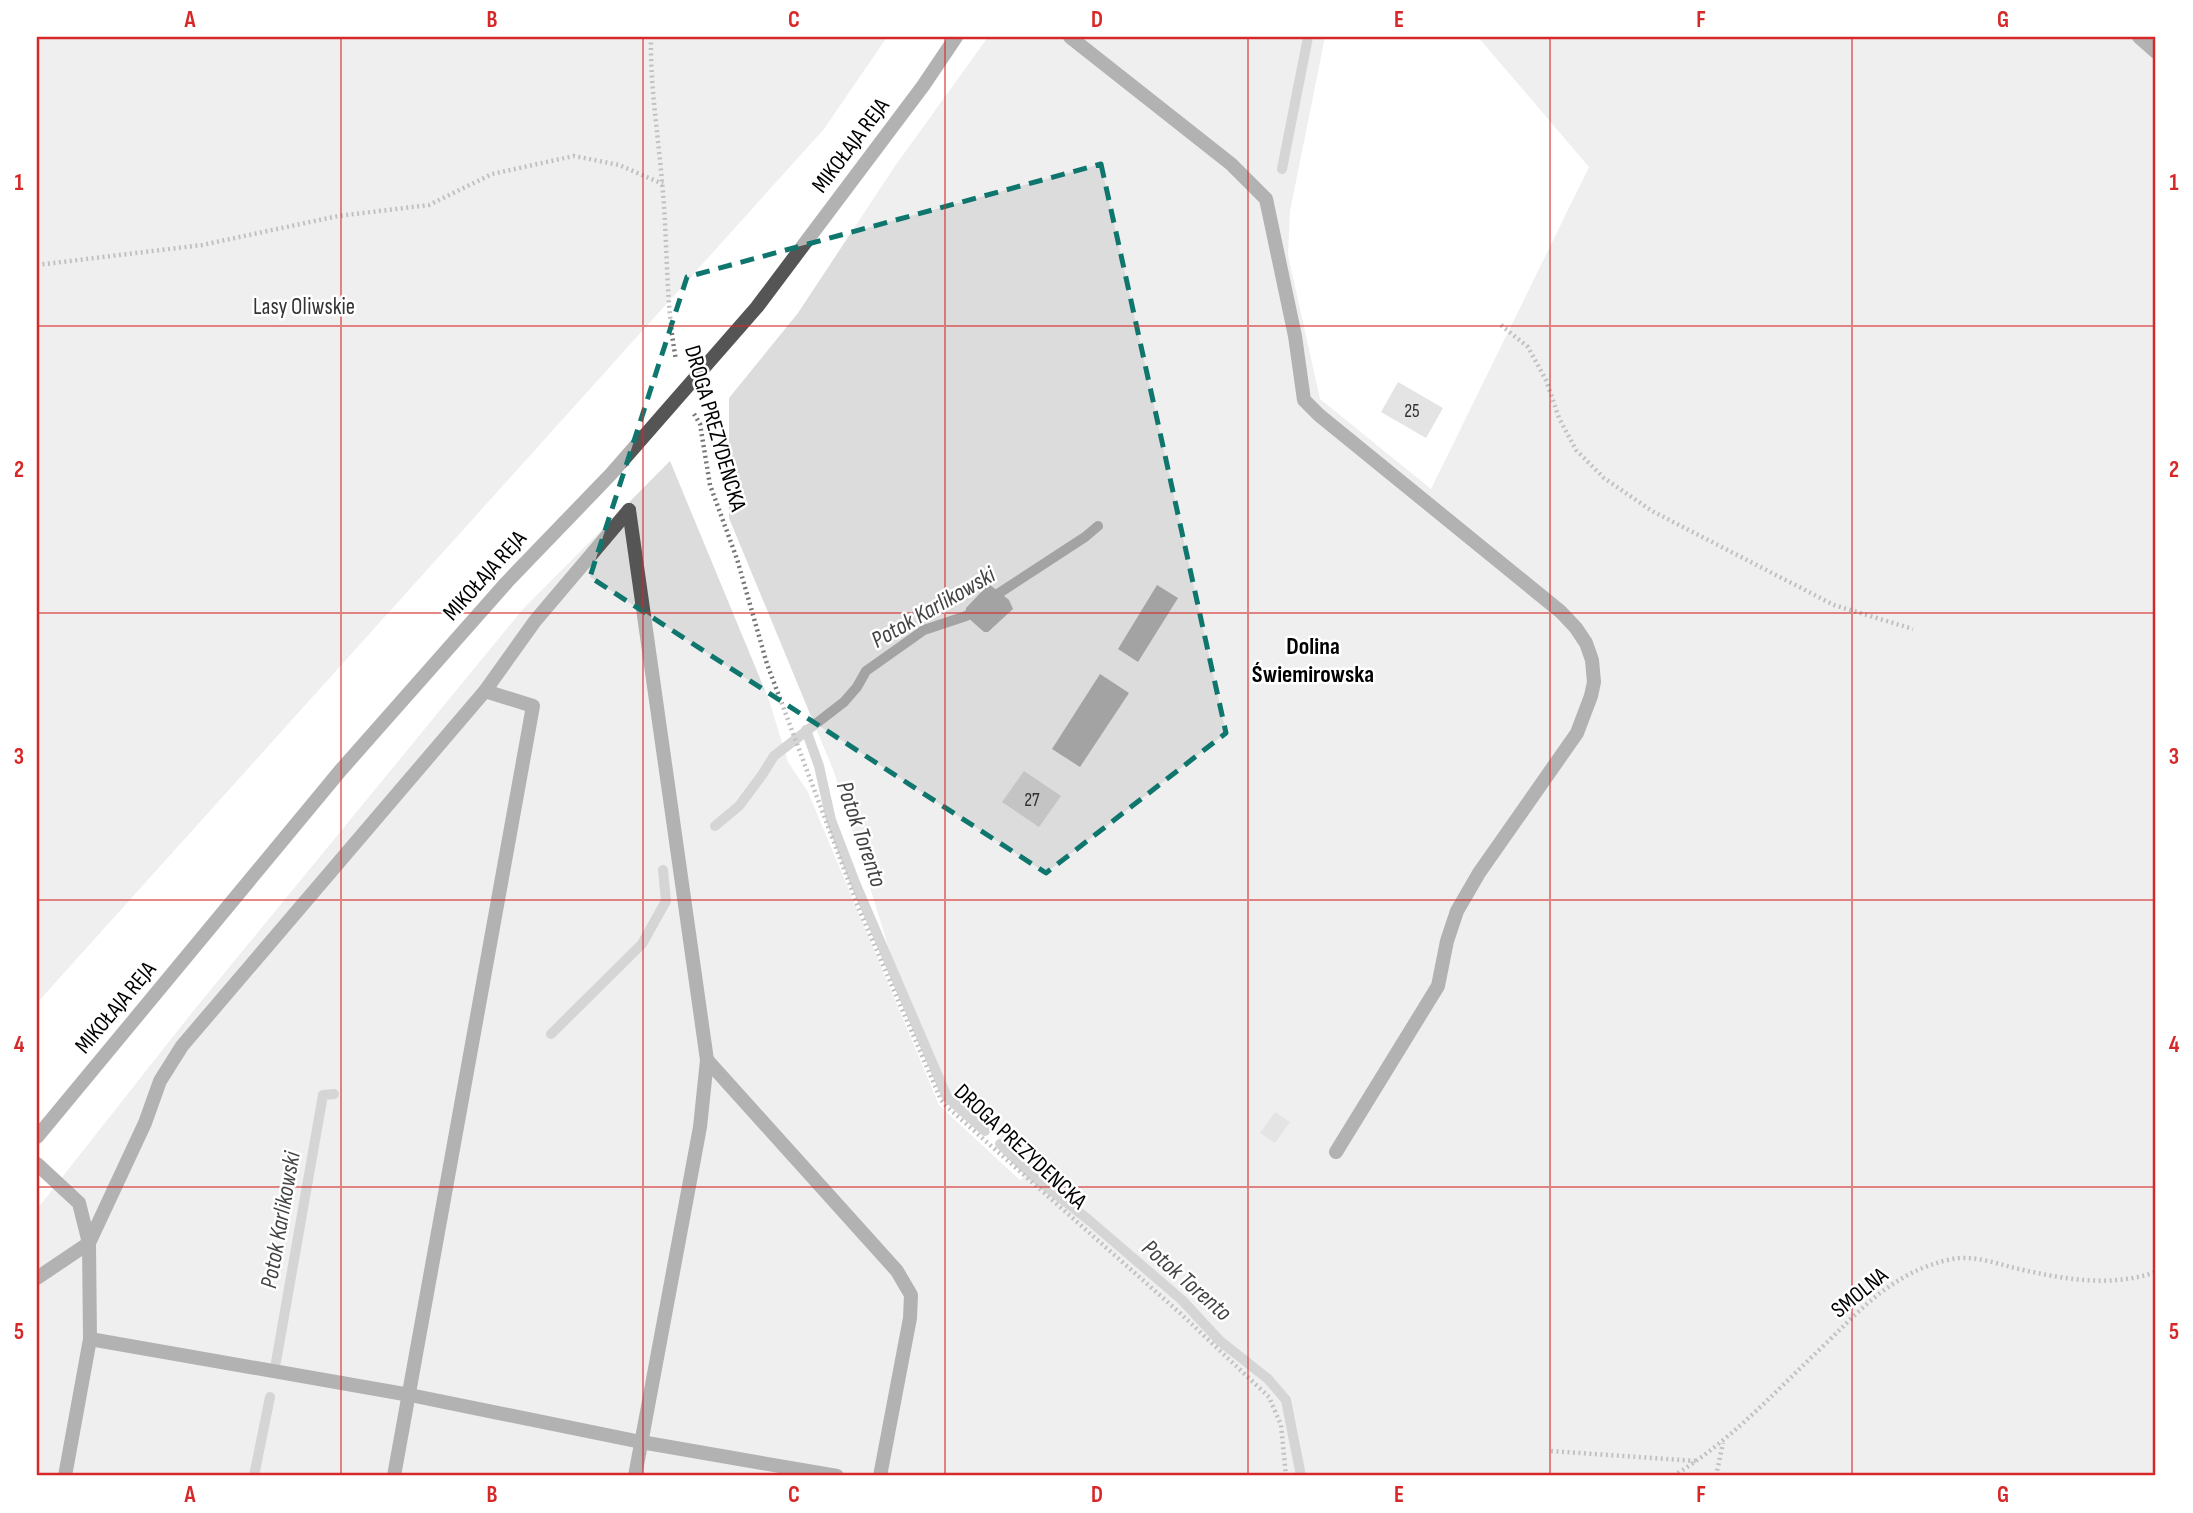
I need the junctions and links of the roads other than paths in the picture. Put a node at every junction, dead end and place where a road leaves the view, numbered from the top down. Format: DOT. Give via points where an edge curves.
graph roads {
  1 [pos="956,37"];
  2 [pos="1070,37"];
  3 [pos="2139,37"];
  4 [pos="2156,52"];
  5 [pos="485,691"];
  6 [pos="707,1060"];
  7 [pos="37,1137"];
  8 [pos="1336,1152"];
  9 [pos="37,1164"];
  10 [pos="89,1243"];
  11 [pos="37,1278"];
  12 [pos="90,1339"];
  13 [pos="410,1395"];
  14 [pos="641,1442"];
  15 [pos="65,1476"];
  16 [pos="394,1476"];
  17 [pos="635,1476"];
  18 [pos="837,1476"];
  19 [pos="880,1476"];
  1 -- 7 [label="street, MIKOŁAJA REJA" via="757,307 340,771"];
  2 -- 8 [label="street" via="1231,164 1266,199 1304,400 1561,612 1586,643 1592,660 1594,682 1577,733 1479,873 1457,912 1438,986"];
  3 -- 4 [label="street"];
  5 -- 6 [label="street" via="535,621 629,510"];
  5 -- 10 [label="street" via="182,1046 160,1081"];
  5 -- 13 [label="street" via="533,706"];
  6 -- 14 [label="street" via="700,1127"];
  6 -- 19 [label="street" via="897,1271 911,1295"];
  9 -- 10 [label="street" via="79,1203"];
  10 -- 11 [label="street"];
  10 -- 12 [label="street"];
  12 -- 13 [label="street"];
  12 -- 15 [label="street"];
  13 -- 14 [label="street"];
  13 -- 16 [label="street"];
  14 -- 17 [label="street"];
  14 -- 18 [label="street"];
}
